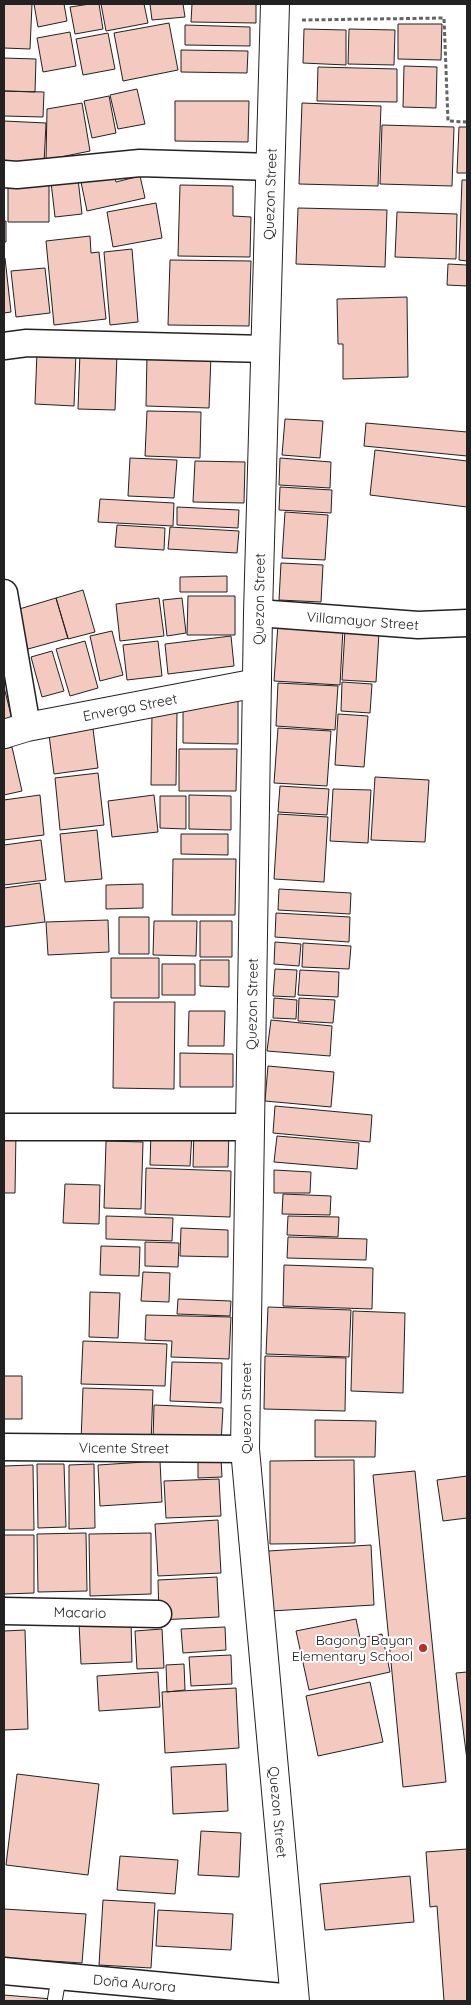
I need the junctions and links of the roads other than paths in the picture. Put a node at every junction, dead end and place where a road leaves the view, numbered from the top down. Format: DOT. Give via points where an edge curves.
graph roads {
  1 [pos="275,12"];
  2 [pos="270,167"];
  3 [pos="4,174"];
  4 [pos="4,346"];
  5 [pos="265,349"];
  6 [pos="4,596"];
  7 [pos="258,613"];
  8 [pos="467,623"];
  9 [pos="257,683"];
  10 [pos="16,730"];
  11 [pos="4,1127"];
  12 [pos="250,1127"];
  13 [pos="4,1447"];
  14 [pos="245,1449"];
  15 [pos="4,1611"];
  16 [pos="158,1614"];
  17 [pos="4,1971"];
  18 [pos="295,2000"];
  1 -- 2 [label="main road, Quezon Street"];
  2 -- 3 [label="street" via="140,164"];
  2 -- 5 [label="main road, Quezon Street"];
  4 -- 5 [label="street" via="27,342"];
  5 -- 7 [label="main road, Quezon Street"];
  6 -- 10 [label="street"];
  7 -- 8 [label="street, Villamayor Street" via="418,625"];
  7 -- 9 [label="main road, Quezon Street"];
  9 -- 10 [label="main road, Enverga Street"];
  9 -- 12 [label="main road, Quezon Street"];
  11 -- 12 [label="street"];
  12 -- 14 [label="main road, Quezon Street"];
  13 -- 14 [label="street, Vicente Street"];
  14 -- 18 [label="main road, Quezon Street"];
  15 -- 16 [label="street, Macario"];
  17 -- 18 [label="street, Doña Aurora" via="57,1988"];
}
